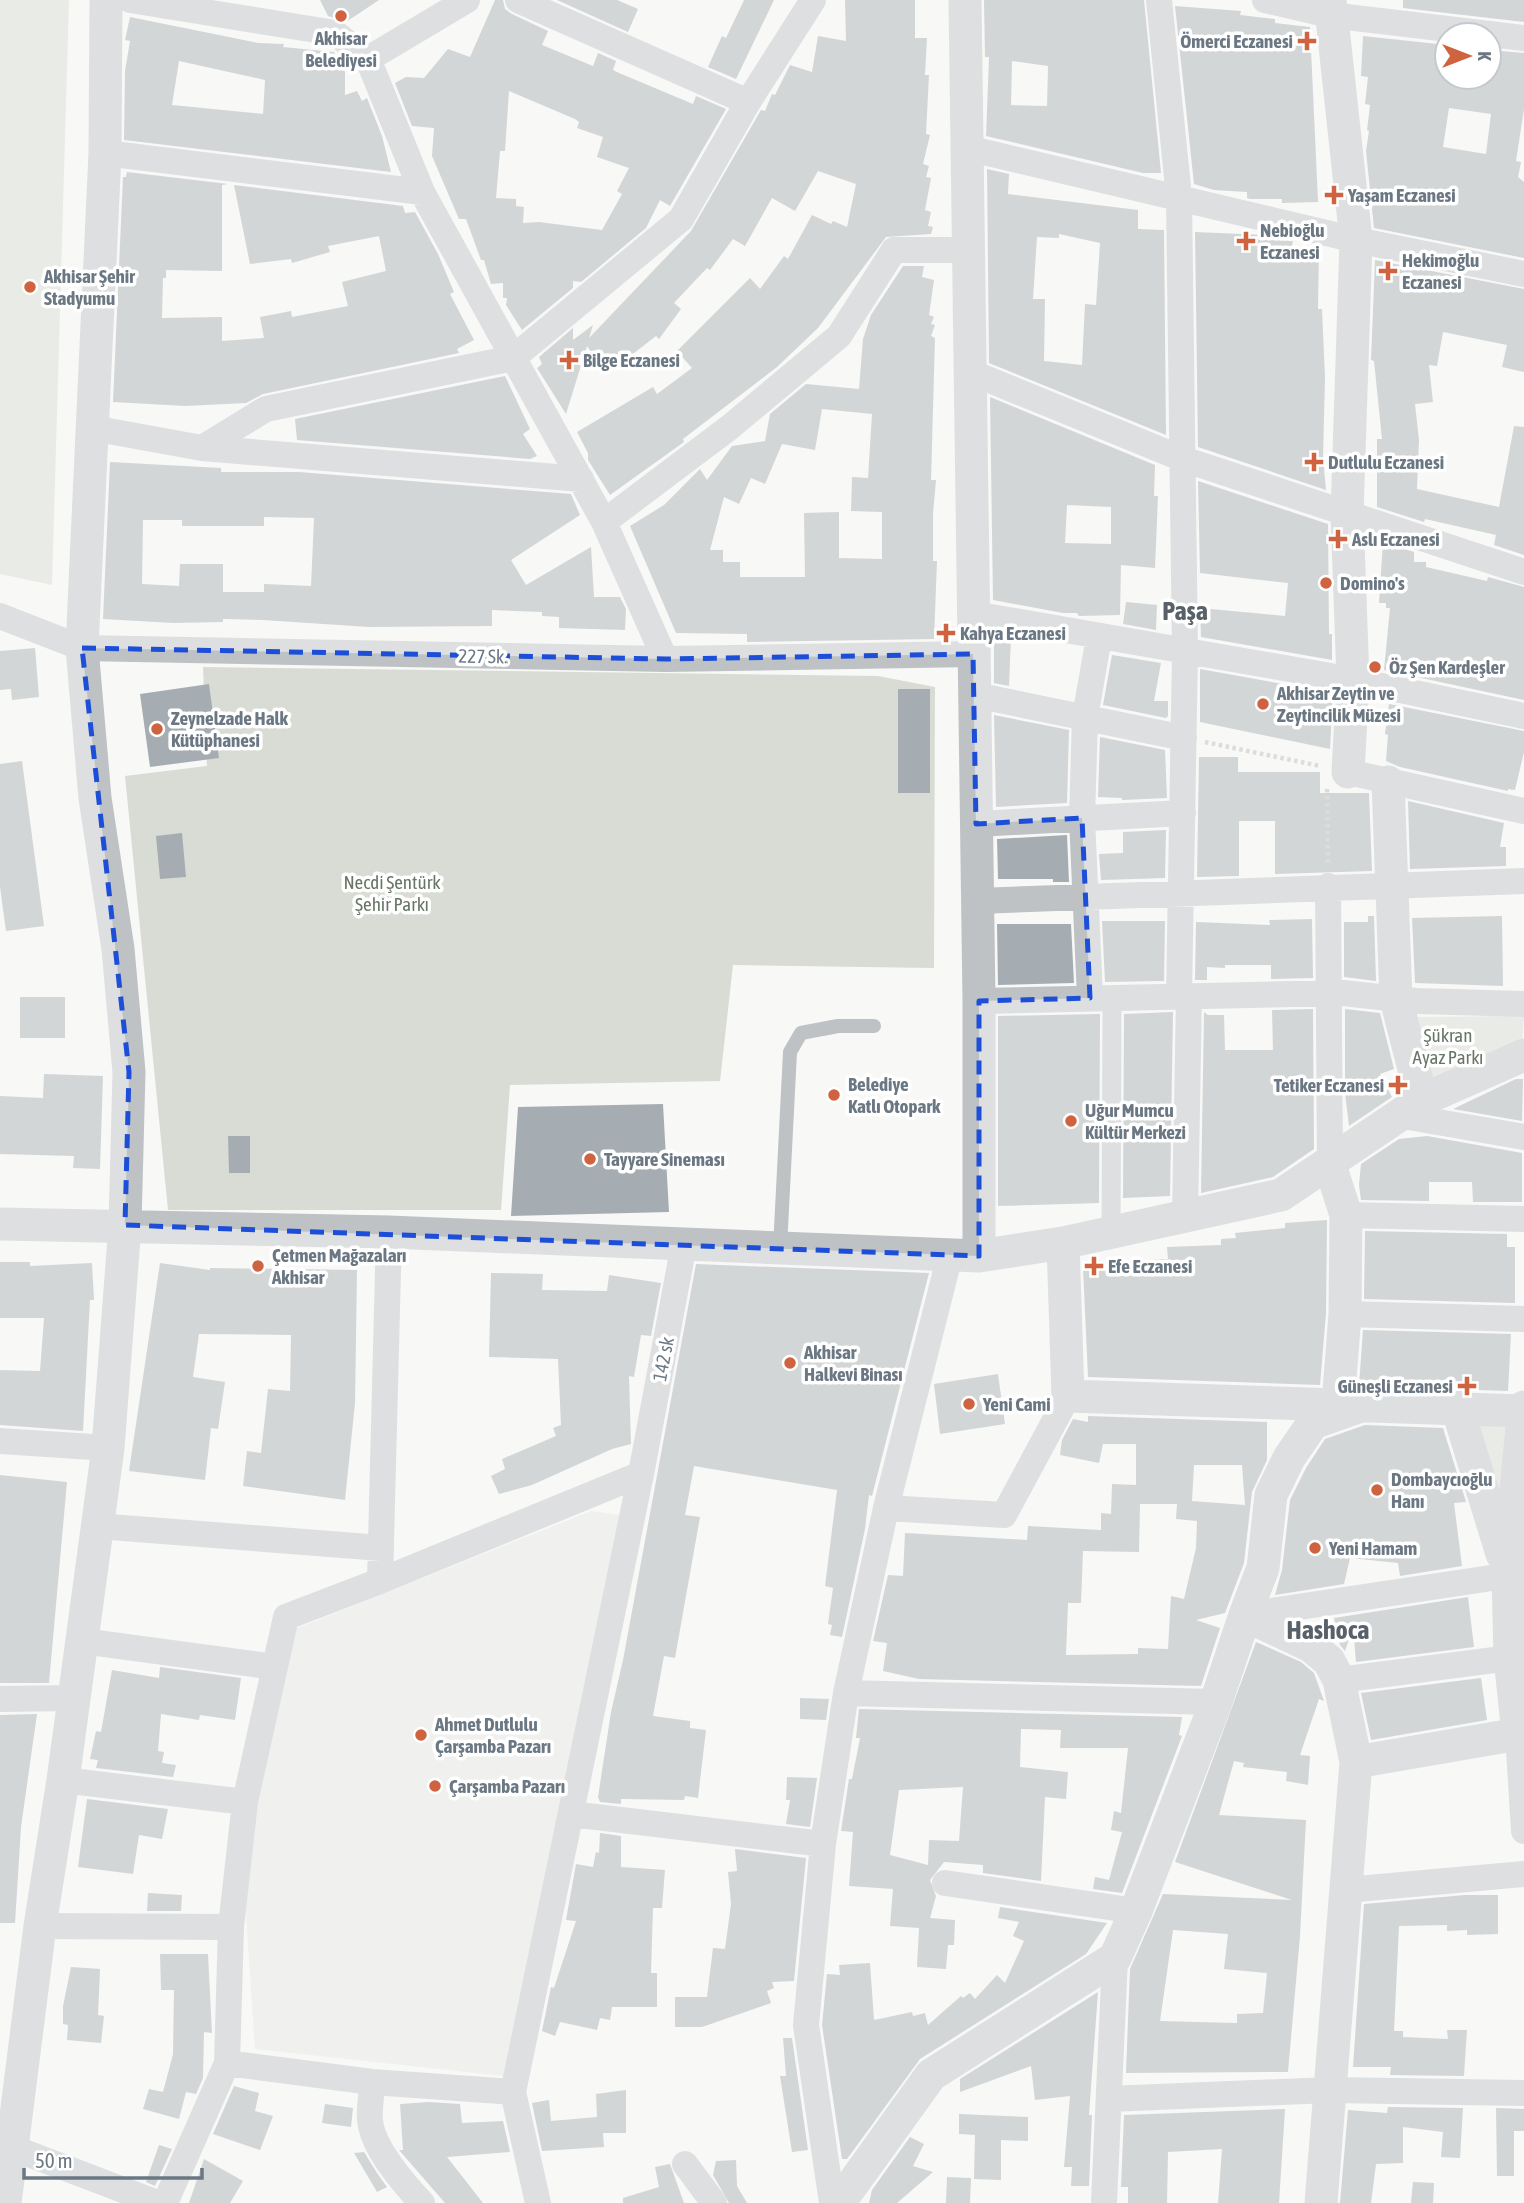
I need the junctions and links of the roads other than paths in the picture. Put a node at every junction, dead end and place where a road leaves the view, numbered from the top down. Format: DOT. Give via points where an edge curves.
graph roads {
  1 [pos="106,0"];
  2 [pos="130,0"];
  3 [pos="467,0"];
  4 [pos="519,0"];
  5 [pos="813,0"];
  6 [pos="965,0"];
  7 [pos="1158,0"];
  8 [pos="1265,0"];
  9 [pos="1329,7"];
  10 [pos="1524,38"];
  11 [pos="368,59"];
  12 [pos="748,102"];
  13 [pos="967,148"];
  14 [pos="105,153"];
  15 [pos="422,192"];
  16 [pos="1179,197"];
  17 [pos="1356,240"];
  18 [pos="968,250"];
  19 [pos="1524,274"];
  20 [pos="513,358"];
  21 [pos="970,372"];
  22 [pos="92,428"];
  23 [pos="202,448"];
  24 [pos="1183,459"];
  25 [pos="581,480"];
  26 [pos="1347,514"];
  27 [pos="604,522"];
  28 [pos="1524,572"];
  29 [pos="974,614"];
  30 [pos="0,616"];
  31 [pos="1099,637"];
  32 [pos="82,648"];
  33 [pos="1185,652"];
  34 [pos="973,654"];
  35 [pos="665,659"];
  36 [pos="1353,680"];
  37 [pos="975,695"];
  38 [pos="1524,716"];
  39 [pos="1085,717"];
  40 [pos="1184,738"];
  41 [pos="1338,769"];
  42 [pos="1388,782"];
  43 [pos="1524,811"];
  44 [pos="1183,813"];
  45 [pos="1082,818"];
  46 [pos="976,824"];
  47 [pos="1524,881"];
  48 [pos="1391,884"];
  49 [pos="1328,886"];
  50 [pos="1181,892"];
  51 [pos="1087,896"];
  52 [pos="978,901"];
  53 [pos="1330,993"];
  54 [pos="1184,996"];
  55 [pos="1396,999"];
  56 [pos="979,1001"];
  57 [pos="1101,1004"];
  58 [pos="1524,1004"];
  59 [pos="874,1026"];
  60 [pos="1524,1055"];
  61 [pos="1409,1108"];
  62 [pos="1524,1138"];
  63 [pos="1329,1165"];
  64 [pos="1346,1215"];
  65 [pos="1185,1218"];
  66 [pos="1524,1219"];
  67 [pos="0,1224"];
  68 [pos="125,1225"];
  69 [pos="389,1232"];
  70 [pos="1111,1233"];
  71 [pos="1063,1243"];
  72 [pos="684,1244"];
  73 [pos="780,1248"];
  74 [pos="964,1255"];
  75 [pos="1345,1314"];
  76 [pos="1524,1319"];
  77 [pos="1068,1396"];
  78 [pos="1351,1404"];
  79 [pos="1457,1407"];
  80 [pos="1524,1410"];
  81 [pos="0,1441"];
  82 [pos="108,1448"];
  83 [pos="642,1474"];
  84 [pos="886,1508"];
  85 [pos="97,1525"];
  86 [pos="381,1548"];
  87 [pos="1516,1573"];
  88 [pos="380,1581"];
  89 [pos="1245,1615"];
  90 [pos="82,1641"];
  91 [pos="1510,1658"];
  92 [pos="275,1667"];
  93 [pos="1339,1680"];
  94 [pos="846,1693"];
  95 [pos="75,1698"];
  96 [pos="0,1699"];
  97 [pos="1216,1702"];
  98 [pos="1521,1733"];
  99 [pos="1356,1762"];
  100 [pos="63,1780"];
  101 [pos="245,1802"];
  102 [pos="571,1814"];
  103 [pos="1524,1831"];
  104 [pos="824,1844"];
  105 [pos="1524,1874"];
  106 [pos="945,1883"];
  107 [pos="1346,1890"];
  108 [pos="1136,1911"];
  109 [pos="40,1926"];
  110 [pos="231,1927"];
  111 [pos="1115,1958"];
  112 [pos="227,2063"];
  113 [pos="372,2082"];
  114 [pos="1330,2090"];
  115 [pos="513,2092"];
  116 [pos="1524,2093"];
  117 [pos="1109,2099"];
  118 [pos="7,2146"];
  119 [pos="685,2164"];
  120 [pos="5,2203"];
  121 [pos="157,2203"];
  122 [pos="165,2203"];
  123 [pos="422,2203"];
  124 [pos="538,2203"];
  125 [pos="714,2203"];
  126 [pos="832,2203"];
  127 [pos="839,2203"];
  128 [pos="1104,2203"];
  129 [pos="1321,2203"];
  1 -- 14 [label="street"];
  2 -- 11 [label="street" via="335,33"];
  3 -- 11 [label="street"];
  4 -- 12 [label="street"];
  5 -- 12 [label="street"];
  6 -- 13 [label="street"];
  7 -- 16 [label="street"];
  8 -- 9 [label="street"];
  9 -- 10 [label="street"];
  9 -- 17 [label="street"];
  11 -- 15 [label="street"];
  12 -- 20 [label="street" via="681,219"];
  13 -- 16 [label="street"];
  13 -- 18 [label="street"];
  14 -- 15 [label="street"];
  14 -- 22 [label="street"];
  15 -- 20 [label="street"];
  16 -- 17 [label="street"];
  16 -- 24 [label="street"];
  17 -- 19 [label="street"];
  17 -- 26 [label="street"];
  18 -- 21 [label="street"];
  18 -- 27 [label="street" via="894,250 839,336 730,427"];
  20 -- 23 [label="street" via="266,409"];
  20 -- 25 [label="street"];
  21 -- 24 [label="street"];
  21 -- 29 [label="street"];
  22 -- 23 [label="street"];
  22 -- 32 [label="street"];
  23 -- 25 [label="street"];
  24 -- 26 [label="street"];
  24 -- 33 [label="street"];
  25 -- 27 [label="street"];
  26 -- 28 [label="street"];
  26 -- 36 [label="street"];
  27 -- 35 [label="street"];
  29 -- 31 [label="street"];
  29 -- 34 [label="street"];
  30 -- 32 [label="street, 227 Sk."];
  31 -- 33 [label="street"];
  31 -- 39 [label="street"];
  32 -- 35 [label="street, 227 Sk."];
  32 -- 68 [label="street" via="95,798 118,949 130,1072"];
  33 -- 36 [label="street"];
  33 -- 40 [label="street"];
  34 -- 35 [label="street, 227 Sk."];
  34 -- 37 [label="street"];
  36 -- 38 [label="street"];
  36 -- 41 [label="street"];
  37 -- 39 [label="street"];
  37 -- 46 [label="street"];
  39 -- 40 [label="street"];
  39 -- 45 [label="street"];
  40 -- 44 [label="street"];
  41 -- 42 [label="street"];
  42 -- 43 [label="street"];
  42 -- 48 [label="street"];
  44 -- 45 [label="street"];
  44 -- 50 [label="street"];
  45 -- 46 [label="street"];
  45 -- 51 [label="street"];
  46 -- 52 [label="street"];
  47 -- 48 [label="street"];
  48 -- 49 [label="street"];
  48 -- 55 [label="street"];
  49 -- 50 [label="street"];
  49 -- 53 [label="street"];
  50 -- 51 [label="street"];
  50 -- 54 [label="street"];
  51 -- 52 [label="street"];
  51 -- 57 [label="street"];
  52 -- 56 [label="street"];
  53 -- 54 [label="street"];
  53 -- 55 [label="street"];
  53 -- 63 [label="street"];
  54 -- 57 [label="street"];
  54 -- 65 [label="street"];
  55 -- 58 [label="street"];
  55 -- 61 [label="street"];
  56 -- 57 [label="street"];
  56 -- 74 [label="street"];
  57 -- 70 [label="street"];
  59 -- 73 [label="lane" via="801,1033 790,1052"];
  60 -- 61 [label="street"];
  61 -- 62 [label="street"];
  61 -- 63 [label="street"];
  63 -- 64 [label="street"];
  63 -- 65 [label="street" via="1281,1195"];
  64 -- 66 [label="street"];
  64 -- 75 [label="street"];
  65 -- 70 [label="street"];
  67 -- 68 [label="street"];
  68 -- 69 [label="street"];
  68 -- 82 [label="street"];
  69 -- 72 [label="street"];
  69 -- 86 [label="street"];
  70 -- 71 [label="street"];
  71 -- 74 [label="street"];
  71 -- 77 [label="street"];
  72 -- 73 [label="street"];
  72 -- 83 [label="street, 142 sk"];
  73 -- 74 [label="street"];
  74 -- 84 [label="street"];
  75 -- 76 [label="street"];
  75 -- 78 [label="street"];
  77 -- 78 [label="street"];
  77 -- 84 [label="street" via="1004,1515"];
  78 -- 79 [label="street"];
  78 -- 89 [label="street" via="1313,1423 1289,1458 1271,1495 1264,1567"];
  79 -- 80 [label="street"];
  79 -- 87 [label="street"];
  80 -- 87 [label="street"];
  81 -- 82 [label="street"];
  82 -- 85 [label="street"];
  83 -- 88 [label="street"];
  83 -- 102 [label="street, 142 sk"];
  84 -- 94 [label="street"];
  85 -- 86 [label="street"];
  85 -- 90 [label="street"];
  86 -- 88 [label="street"];
  87 -- 89 [label="street"];
  87 -- 91 [label="street"];
  88 -- 92 [label="street" via="286,1617"];
  89 -- 93 [label="street" via="1311,1646 1329,1661"];
  89 -- 97 [label="street"];
  90 -- 92 [label="street"];
  90 -- 95 [label="street"];
  91 -- 93 [label="street"];
  91 -- 98 [label="street"];
  92 -- 101 [label="street"];
  93 -- 99 [label="street"];
  94 -- 97 [label="street"];
  94 -- 104 [label="street"];
  95 -- 96 [label="street"];
  95 -- 100 [label="street"];
  97 -- 108 [label="street"];
  98 -- 99 [label="street"];
  98 -- 103 [label="street"];
  99 -- 107 [label="street"];
  100 -- 101 [label="street"];
  100 -- 109 [label="street"];
  101 -- 110 [label="street"];
  102 -- 104 [label="street"];
  102 -- 115 [label="street, 142 sk"];
  104 -- 126 [label="street" via="806,2025"];
  105 -- 107 [label="street"];
  106 -- 108 [label="street"];
  107 -- 114 [label="street"];
  108 -- 111 [label="street"];
  109 -- 110 [label="street"];
  109 -- 118 [label="street"];
  110 -- 112 [label="street"];
  111 -- 117 [label="street"];
  111 -- 127 [label="street" via="931,2076"];
  112 -- 113 [label="street"];
  112 -- 122 [label="street"];
  113 -- 115 [label="street"];
  113 -- 123 [label="street" via="373,2135"];
  114 -- 116 [label="street"];
  114 -- 117 [label="street"];
  114 -- 129 [label="street"];
  115 -- 124 [label="street"];
  117 -- 128 [label="street"];
  118 -- 120 [label="street"];
  118 -- 121 [label="street"];
  119 -- 125 [label="street"];
}
